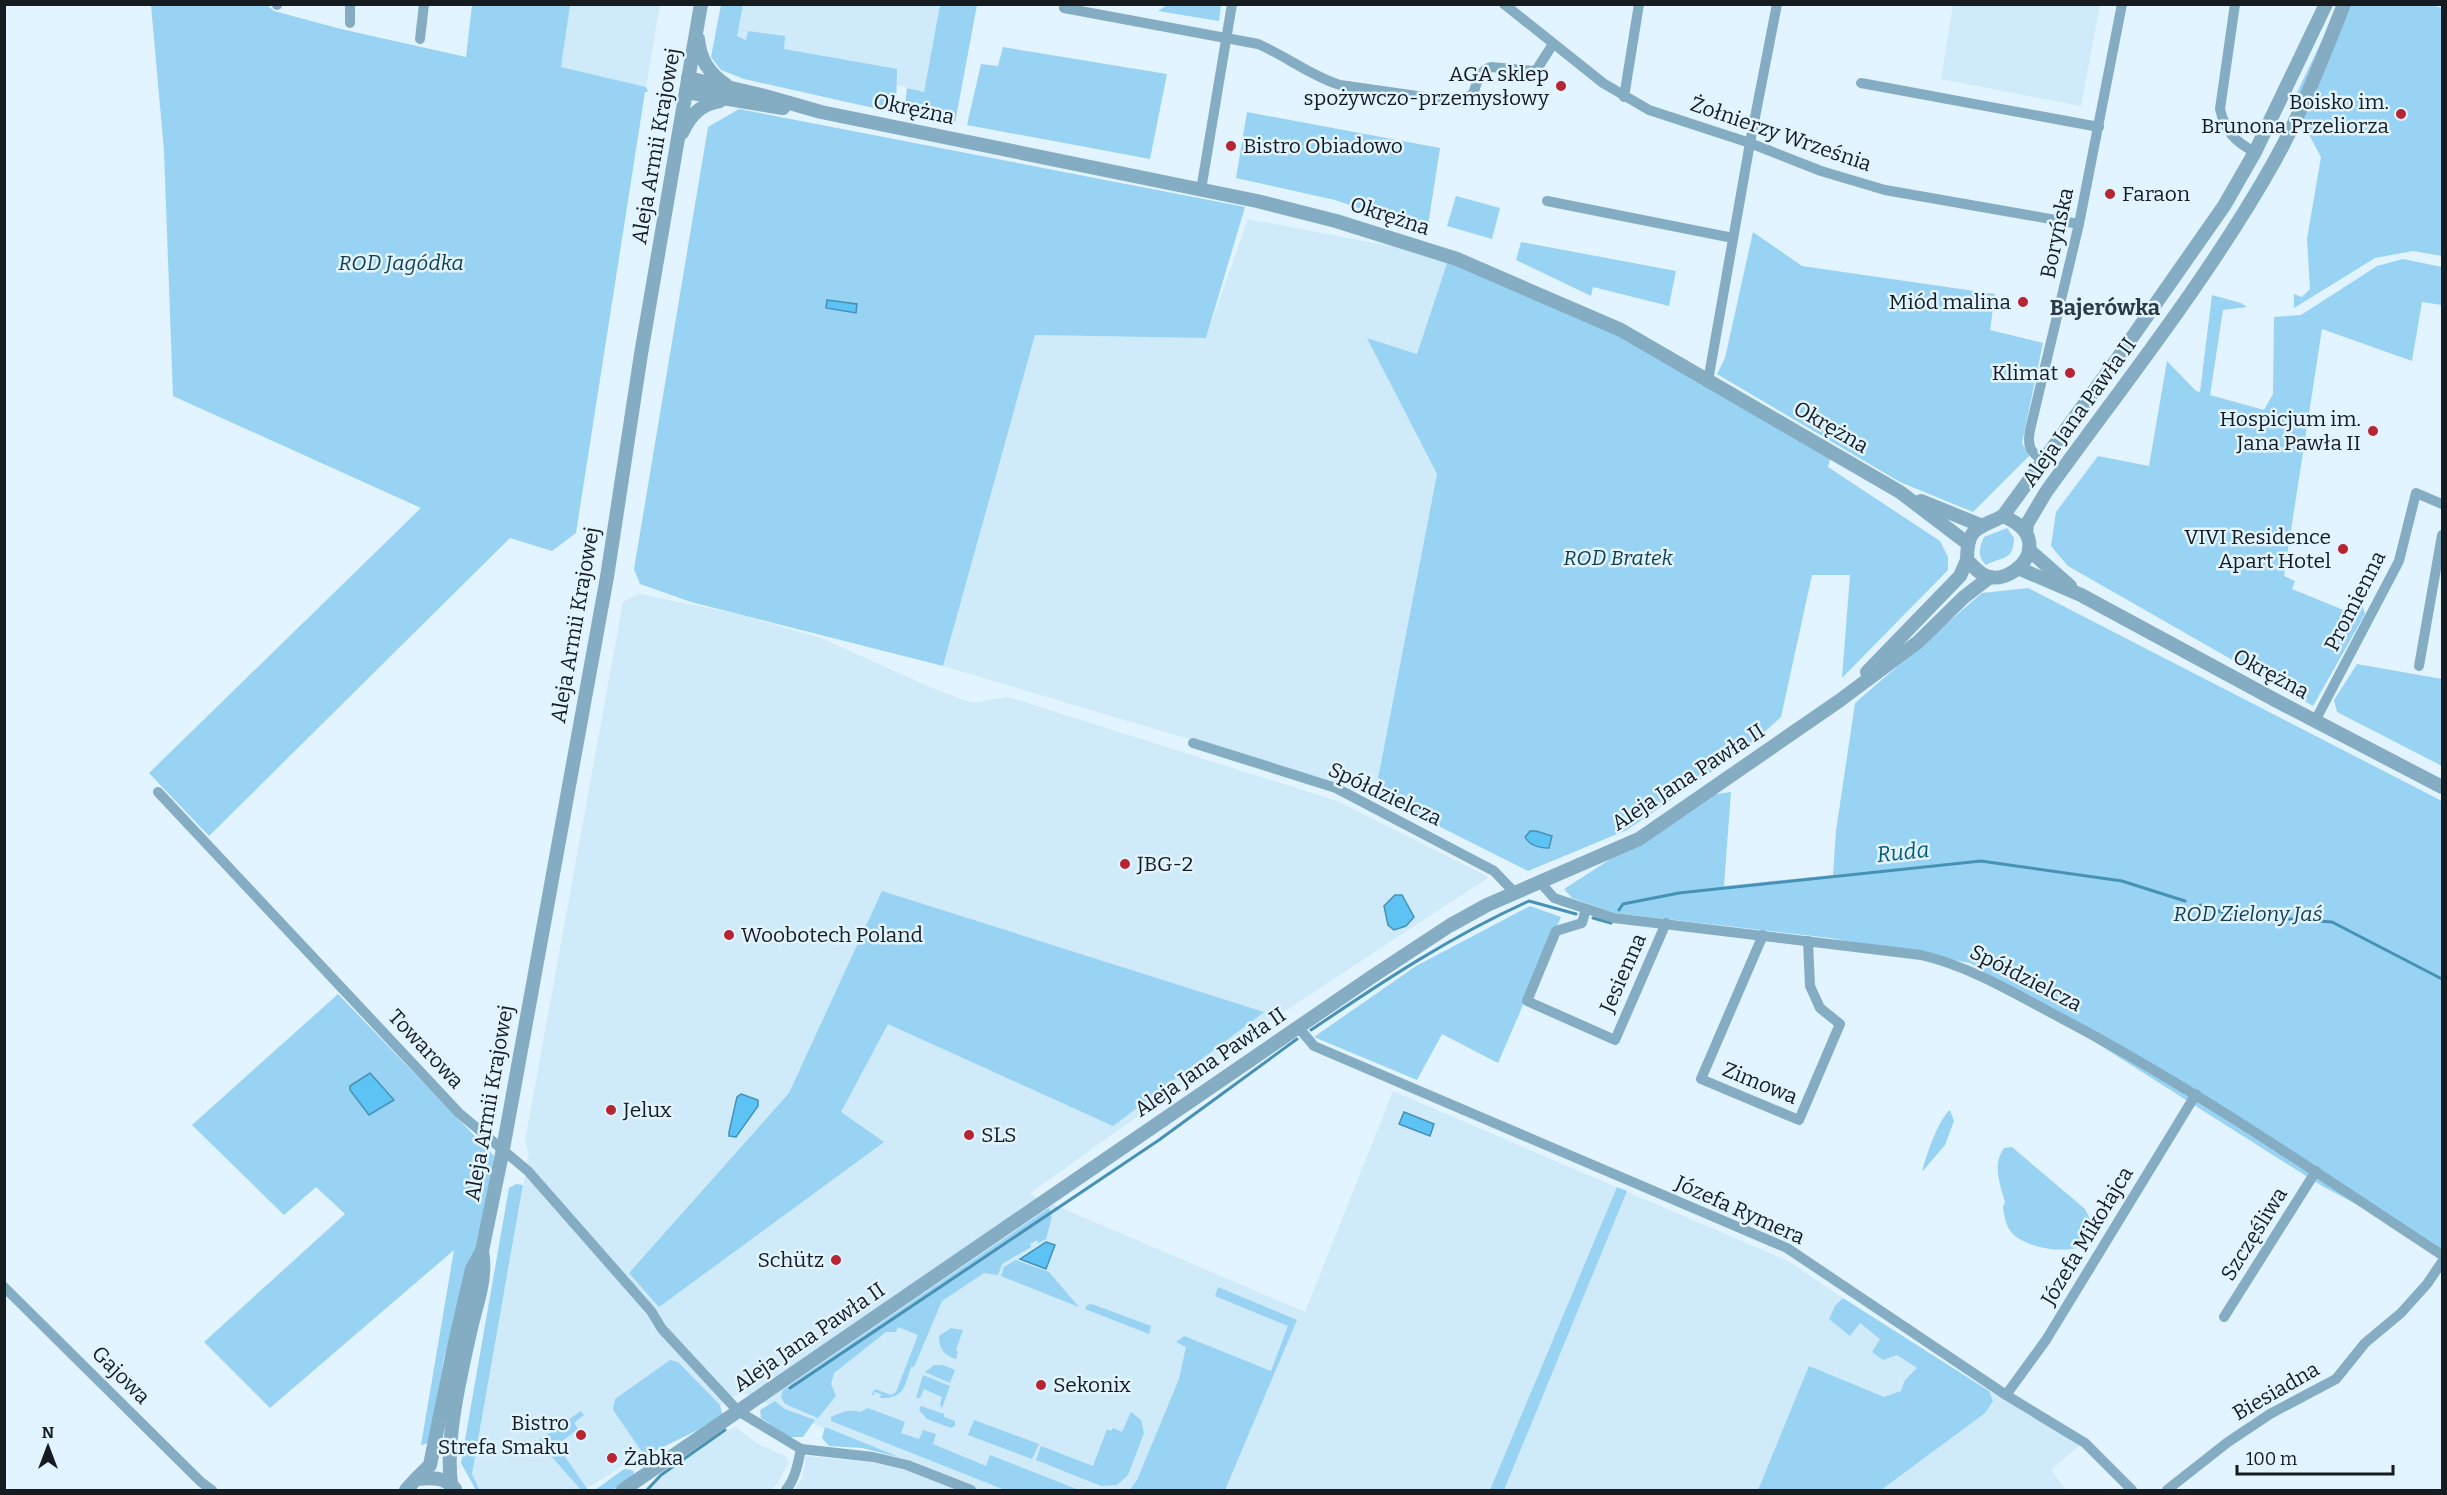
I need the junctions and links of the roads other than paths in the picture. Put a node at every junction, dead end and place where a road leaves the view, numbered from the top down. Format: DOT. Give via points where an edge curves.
graph roads {
  1 [pos="350,4"];
  2 [pos="423,4"];
  3 [pos="701,4"];
  4 [pos="1232,4"];
  5 [pos="1504,4"];
  6 [pos="1639,4"];
  7 [pos="1777,4"];
  8 [pos="2122,4"];
  9 [pos="2235,4"];
  10 [pos="2326,4"];
  11 [pos="2344,4"];
  12 [pos="1064,8"];
  13 [pos="350,23"];
  14 [pos="697,28"];
  15 [pos="420,39"];
  16 [pos="1227,39"];
  17 [pos="1553,44"];
  18 [pos="1861,83"];
  19 [pos="687,85"];
  20 [pos="730,95"];
  21 [pos="1624,97"];
  22 [pos="2099,127"];
  23 [pos="1750,143"];
  24 [pos="675,152"];
  25 [pos="2255,152"];
  26 [pos="1201,190"];
  27 [pos="1547,201"];
  28 [pos="2079,224"];
  29 [pos="1733,238"];
  30 [pos="1708,381"];
  31 [pos="2044,461"];
  32 [pos="1900,492"];
  33 [pos="2442,504"];
  34 [pos="2003,516"];
  35 [pos="1980,525"];
  36 [pos="2026,533"];
  37 [pos="2442,535"];
  38 [pos="1967,543"];
  39 [pos="2029,550"];
  40 [pos="1967,560"];
  41 [pos="2018,568"];
  42 [pos="1990,577"];
  43 [pos="2081,595"];
  44 [pos="2419,666"];
  45 [pos="1839,701"];
  46 [pos="2315,721"];
  47 [pos="1193,743"];
  48 [pos="2442,787"];
  49 [pos="158,792"];
  50 [pos="1539,881"];
  51 [pos="1514,892"];
  52 [pos="1586,909"];
  53 [pos="1666,923"];
  54 [pos="1763,935"];
  55 [pos="1808,941"];
  56 [pos="1298,1027"];
  57 [pos="2196,1094"];
  58 [pos="503,1149"];
  59 [pos="2316,1171"];
  60 [pos="482,1251"];
  61 [pos="2442,1255"];
  62 [pos="2442,1262"];
  63 [pos="4,1287"];
  64 [pos="2224,1317"];
  65 [pos="2006,1395"];
  66 [pos="738,1411"];
  67 [pos="801,1449"];
  68 [pos="416,1479"];
  69 [pos="453,1487"];
  70 [pos="212,1491"];
  71 [pos="406,1491"];
  72 [pos="623,1491"];
  73 [pos="786,1491"];
  74 [pos="971,1491"];
  75 [pos="2132,1491"];
  76 [pos="2167,1491"];
  1 -- 13 [label="street"];
  2 -- 15 [label="street"];
  3 -- 14 [label="street, Aleja Armii Krajowej"];
  4 -- 16 [label="street"];
  5 -- 17 [label="street, Żołnierzy Września"];
  6 -- 21 [label="street"];
  7 -- 23 [label="street"];
  8 -- 22 [label="street, Boryńska"];
  9 -- 25 [label="street" via="2220,109 2224,126 2243,146"];
  10 -- 25 [label="street, Aleja Jana Pawła II"];
  11 -- 36 [label="street, Aleja Jana Pawła II" via="2316,75 2274,161 2204,274 2046,492 2026,524"];
  12 -- 16 [label="street"];
  14 -- 19 [label="street, Aleja Armii Krajowej"];
  14 -- 20 [label="street" via="704,63"];
  16 -- 17 [label="street" via="1258,44 1340,85 1452,101 1473,94 1486,68 1538,69"];
  16 -- 26 [label="street"];
  17 -- 21 [label="street, Żołnierzy Września"];
  18 -- 22 [label="street"];
  19 -- 20 [label="street, Okrężna"];
  19 -- 24 [label="street, Aleja Armii Krajowej"];
  20 -- 24 [label="street" via="698,110 685,127"];
  20 -- 26 [label="street, Okrężna" via="765,96 820,112"];
  21 -- 23 [label="street, Żołnierzy Września" via="1649,110"];
  22 -- 28 [label="street, Boryńska"];
  23 -- 28 [label="street, Żołnierzy Września" via="1821,171 1885,190"];
  23 -- 29 [label="street"];
  24 -- 58 [label="street, Aleja Armii Krajowej" via="607,577"];
  25 -- 31 [label="street, Aleja Jana Pawła II" via="2224,206"];
  26 -- 30 [label="street, Okrężna" via="1336,221 1449,256 1621,330"];
  27 -- 29 [label="street"];
  28 -- 31 [label="street, Boryńska" via="2029,437 2030,451"];
  29 -- 30 [label="street"];
  30 -- 32 [label="street, Okrężna"];
  31 -- 34 [label="street, Aleja Jana Pawła II"];
  32 -- 35 [label="street, Okrężna"];
  32 -- 38 [label="street, Okrężna"];
  33 -- 46 [label="street, Promienna" via="2416,493 2399,561"];
  34 -- 35 [label="street"];
  34 -- 36 [label="street"];
  35 -- 38 [label="street"];
  36 -- 39 [label="street"];
  37 -- 44 [label="street"];
  38 -- 40 [label="street"];
  39 -- 41 [label="street"];
  39 -- 43 [label="street, Okrężna"];
  40 -- 42 [label="street"];
  40 -- 45 [label="street, Aleja Jana Pawła II" via="1960,576"];
  41 -- 42 [label="street" via="2004,576"];
  41 -- 43 [label="street, Okrężna"];
  42 -- 45 [label="street, Aleja Jana Pawła II" via="1918,642"];
  43 -- 46 [label="street, Okrężna"];
  45 -- 50 [label="street, Aleja Jana Pawła II" via="1639,839"];
  46 -- 48 [label="street, Okrężna"];
  47 -- 51 [label="street, Spółdzielcza" via="1336,788 1494,871"];
  49 -- 58 [label="street, Towarowa" via="459,1113"];
  50 -- 51 [label="street, Aleja Jana Pawła II"];
  50 -- 52 [label="street, Spółdzielcza" via="1554,898"];
  51 -- 56 [label="street, Aleja Jana Pawła II" via="1449,926"];
  52 -- 53 [label="street, Spółdzielcza" via="1614,918"];
  52 -- 53 [label="street, Jesienna" via="1582,924 1557,931 1527,1001 1615,1040"];
  53 -- 54 [label="street, Spółdzielcza"];
  54 -- 55 [label="street, Spółdzielcza"];
  54 -- 55 [label="street, Zimowa" via="1701,1079 1799,1120 1840,1024 1820,1008 1810,987"];
  55 -- 57 [label="street, Spółdzielcza" via="1921,955 1976,972"];
  56 -- 65 [label="street, Józefa Rymera" via="1314,1046 1787,1248"];
  56 -- 66 [label="street, Aleja Jana Pawła II"];
  57 -- 59 [label="street, Spółdzielcza"];
  57 -- 65 [label="street, Józefa Mikołajca" via="2046,1340"];
  58 -- 60 [label="street, Aleja Armii Krajowej"];
  58 -- 66 [label="street, Towarowa" via="528,1171 651,1311 662,1329"];
  59 -- 61 [label="street, Spółdzielcza"];
  59 -- 64 [label="street, Szczęśliwa"];
  60 -- 68 [label="street, Aleja Armii Krajowej" via="472,1269 430,1465"];
  60 -- 69 [label="street, Aleja Armii Krajowej" via="485,1268 465,1356 448,1462"];
  62 -- 76 [label="street, Biesiadna" via="2408,1305 2365,1343 2336,1379 2270,1414"];
  63 -- 70 [label="street, Gajowa"];
  65 -- 75 [label="street, Józefa Rymera" via="2085,1443"];
  66 -- 67 [label="street, Towarowa"];
  66 -- 72 [label="street, Aleja Jana Pawła II"];
  67 -- 73 [label="street"];
  67 -- 74 [label="street" via="907,1465"];
  68 -- 69 [label="street" via="436,1478"];
  68 -- 71 [label="street, Aleja Armii Krajowej"];
}
